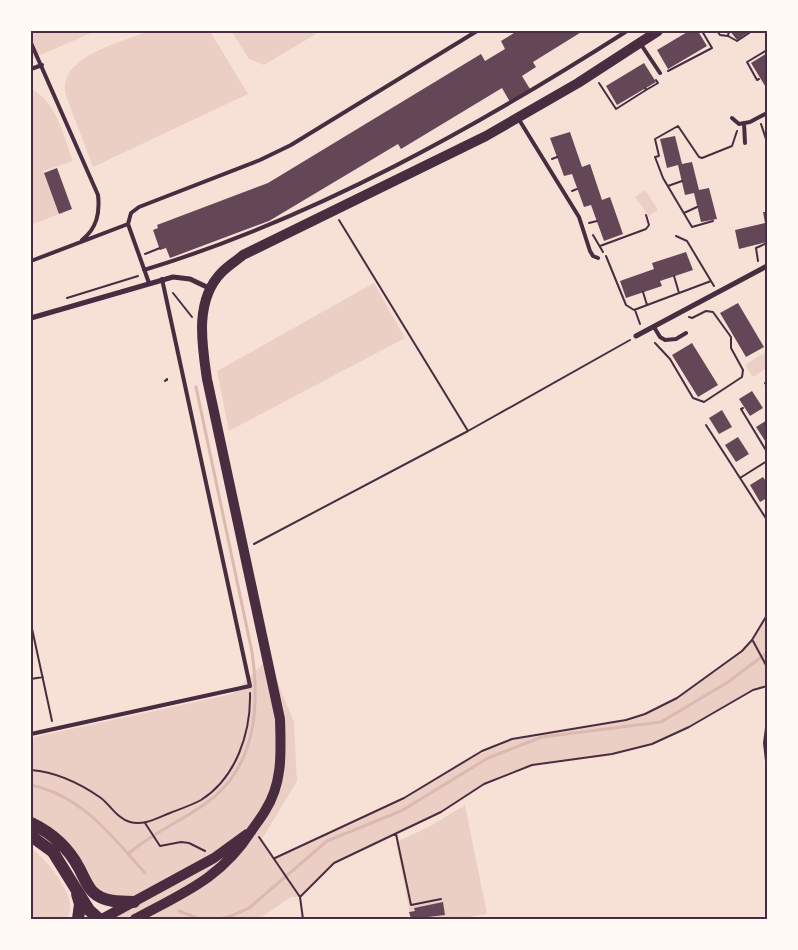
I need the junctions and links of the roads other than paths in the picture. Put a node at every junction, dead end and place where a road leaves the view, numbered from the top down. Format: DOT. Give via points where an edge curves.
graph roads {
  1 [pos="477,31"];
  2 [pos="627,31"];
  3 [pos="658,31"];
  4 [pos="31,43"];
  5 [pos="640,43"];
  6 [pos="42,65"];
  7 [pos="31,69"];
  8 [pos="660,73"];
  9 [pos="767,113"];
  10 [pos="518,118"];
  11 [pos="732,118"];
  12 [pos="741,124"];
  13 [pos="745,144"];
  14 [pos="128,224"];
  15 [pos="72,246"];
  16 [pos="598,258"];
  17 [pos="31,261"];
  18 [pos="765,267"];
  19 [pos="144,270"];
  20 [pos="738,274"];
  21 [pos="767,274"];
  22 [pos="162,279"];
  23 [pos="742,280"];
  24 [pos="148,283"];
  25 [pos="211,289"];
  26 [pos="31,318"];
  27 [pos="654,327"];
  28 [pos="686,333"];
  29 [pos="636,336"];
  30 [pos="31,734"];
  31 [pos="31,823"];
  32 [pos="251,831"];
  33 [pos="31,836"];
  34 [pos="76,886"];
  35 [pos="92,892"];
  36 [pos="134,902"];
  37 [pos="78,919"];
  38 [pos="100,919"];
  39 [pos="135,919"];
  1 -- 14 [label="lane" via="290,145 260,160 139,206 131,213"];
  2 -- 19 [label="lane" via="507,105 368,178 274,222"];
  3 -- 5 [label="main road"];
  4 -- 6 [label="lane"];
  5 -- 8 [label="lane"];
  5 -- 10 [label="main road"];
  6 -- 7 [label="lane"];
  6 -- 15 [label="lane" via="98,195 100,210 96,224 87,236"];
  9 -- 12 [label="lane"];
  10 -- 16 [label="lane" via="578,217 590,251"];
  10 -- 25 [label="main road" via="421,170 243,255 221,273"];
  11 -- 12 [label="lane"];
  12 -- 13 [label="lane"];
  14 -- 15 [label="lane"];
  14 -- 19 [label="lane"];
  15 -- 17 [label="lane"];
  18 -- 21 [label="street"];
  18 -- 23 [label="street"];
  19 -- 24 [label="lane"];
  20 -- 23 [label="lane"];
  22 -- 24 [label="street"];
  22 -- 25 [label="street" via="181,276"];
  22 -- 30 [label="lane" via="250,686"];
  23 -- 27 [label="street"];
  24 -- 26 [label="street"];
  25 -- 32 [label="main road" via="202,329 207,379 280,719 282,758 275,790"];
  27 -- 28 [label="lane" via="665,340 676,339"];
  27 -- 29 [label="street"];
  31 -- 35 [label="highway" via="63,845"];
  32 -- 36 [label="main road" via="214,858"];
  32 -- 39 [label="main road" via="244,845 213,875"];
  33 -- 34 [label="highway" via="53,852"];
  34 -- 37 [label="highway" via="80,904"];
  34 -- 38 [label="highway" via="89,910"];
  35 -- 36 [label="highway" via="111,901"];
  35 -- 38 [label="highway"];
  36 -- 38 [label="main road"];
}
